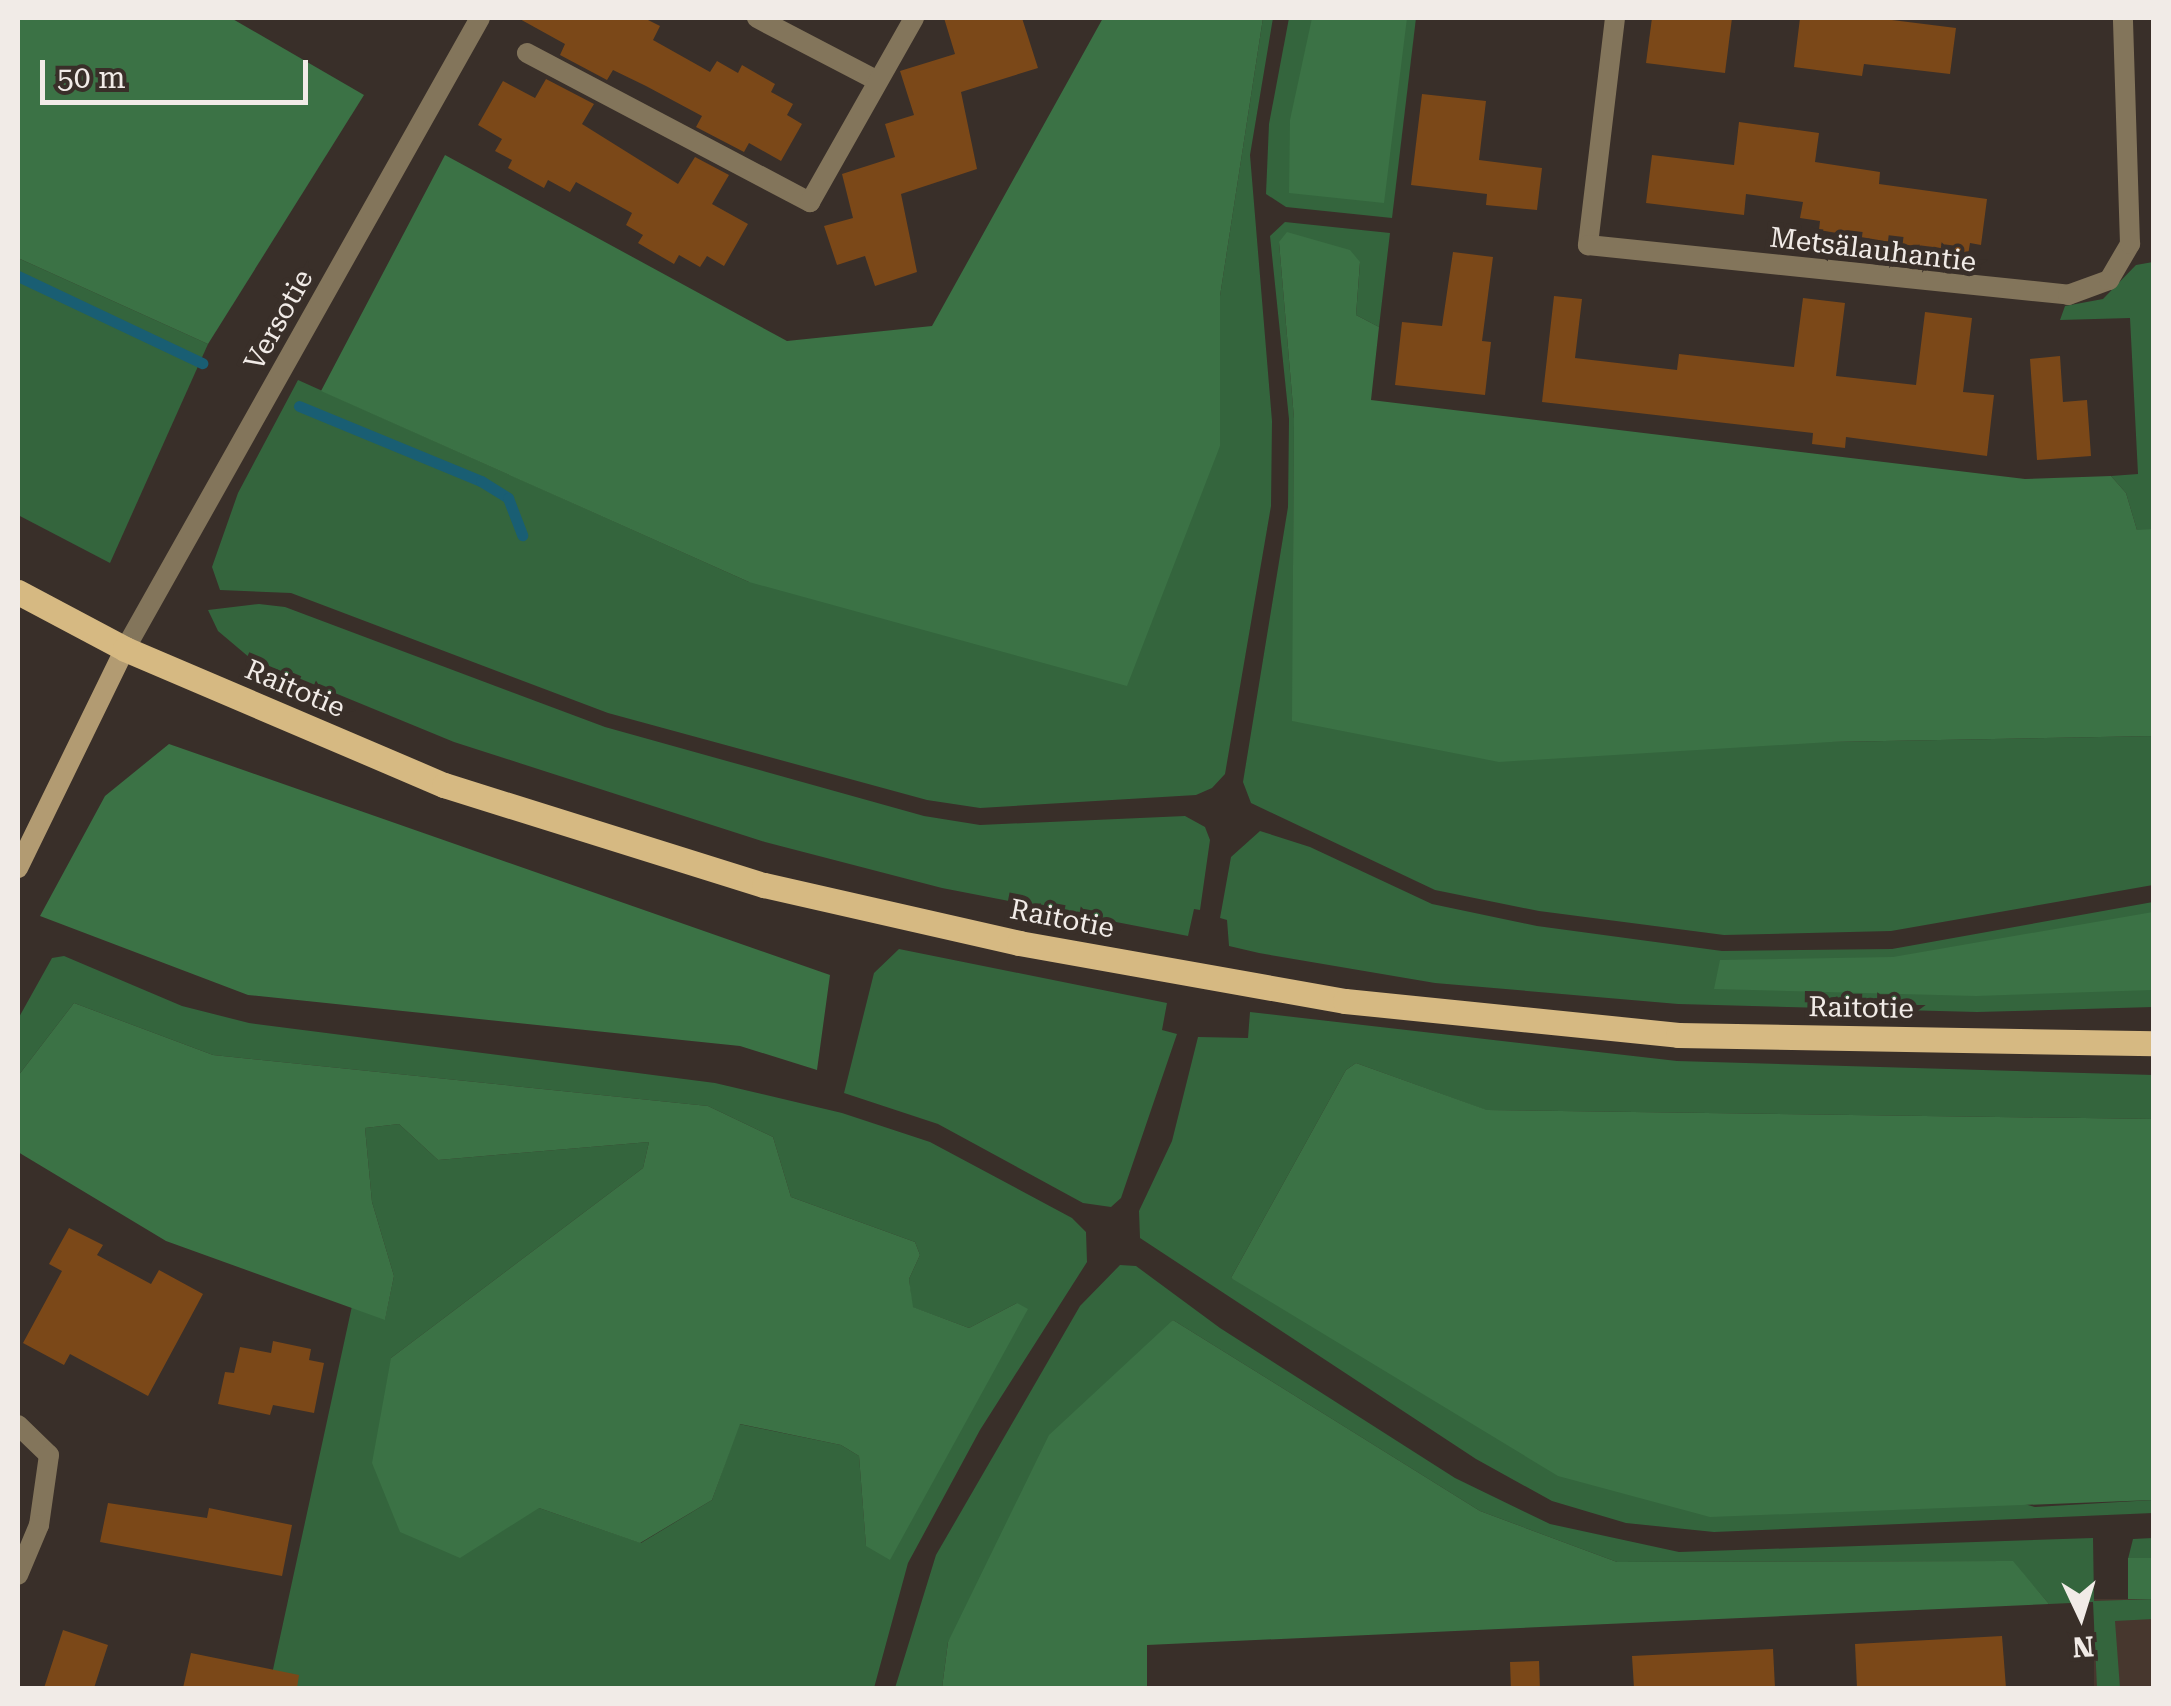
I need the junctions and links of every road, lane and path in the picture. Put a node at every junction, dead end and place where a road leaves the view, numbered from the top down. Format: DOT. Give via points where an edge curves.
graph roads {
  1 [pos="480,18"];
  2 [pos="757,18"];
  3 [pos="914,18"];
  4 [pos="1616,18"];
  5 [pos="2122,18"];
  6 [pos="527,52"];
  7 [pos="878,81"];
  8 [pos="18,592"];
  9 [pos="125,649"];
  10 [pos="18,868"];
  11 [pos="2154,1043"];
  12 [pos="18,1426"];
  13 [pos="18,1574"];
  1 -- 9 [label="street, Versotie"];
  2 -- 7 [label="street"];
  3 -- 7 [label="street"];
  4 -- 5 [label="street, Metsälauhantie" via="1588,244 2068,296 2109,280 2130,244"];
  6 -- 7 [label="street" via="810,202"];
  8 -- 9 [label="main road, Raitotie"];
  9 -- 10 [label="street"];
  9 -- 11 [label="main road, Raitotie" via="444,785 764,885 1019,942 1345,1001 1678,1035"];
  12 -- 13 [label="street" via="48,1455 39,1524"];
}
